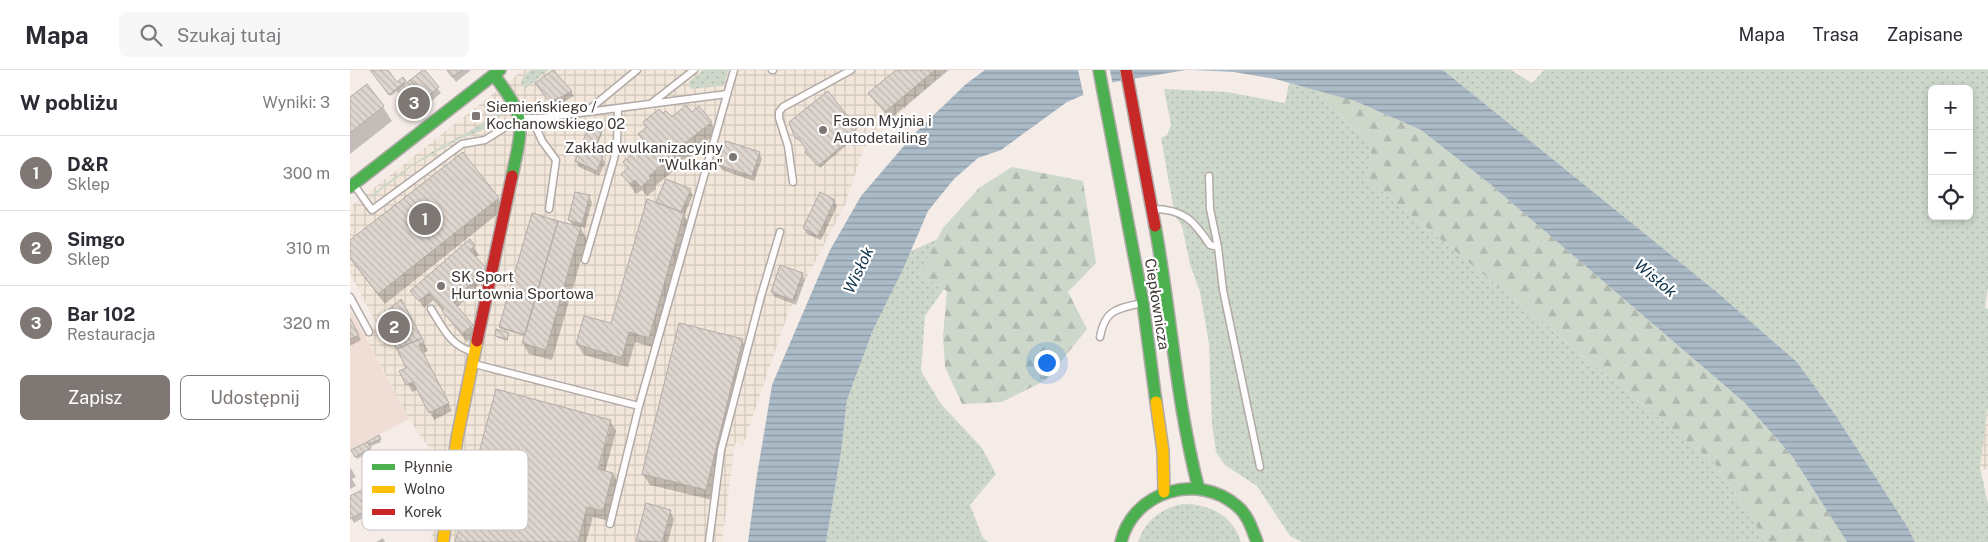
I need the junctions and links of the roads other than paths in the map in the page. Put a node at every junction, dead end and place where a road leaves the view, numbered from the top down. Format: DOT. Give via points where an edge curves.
graph roads {
  1 [pos="637,70"];
  2 [pos="694,70"];
  3 [pos="734,70"];
  4 [pos="851,70"];
  5 [pos="1099,70"];
  6 [pos="1126,70"];
  7 [pos="497,72"];
  8 [pos="727,94"];
  9 [pos="652,103"];
  10 [pos="618,108"];
  11 [pos="586,112"];
  12 [pos="526,118"];
  13 [pos="1209,176"];
  14 [pos="793,182"];
  15 [pos="352,186"];
  16 [pos="549,208"];
  17 [pos="1152,210"];
  18 [pos="780,232"];
  19 [pos="1218,247"];
  20 [pos="585,260"];
  21 [pos="350,297"];
  22 [pos="1143,303"];
  23 [pos="431,309"];
  24 [pos="369,332"];
  25 [pos="1100,337"];
  26 [pos="474,358"];
  27 [pos="639,406"];
  28 [pos="456,450"];
  29 [pos="1260,467"];
  30 [pos="1198,486"];
  31 [pos="1164,492"];
  32 [pos="610,524"];
  33 [pos="709,542"];
  34 [pos="1121,542"];
  35 [pos="1257,542"];
  1 -- 11 [label="lane"];
  2 -- 9 [label="lane"];
  3 -- 8 [label="lane"];
  4 -- 14 [label="lane" via="779,112"];
  5 -- 22 [label="main road, Ciepłownicza"];
  6 -- 17 [label="main road, Ciepłownicza"];
  7 -- 12 [label="main road"];
  7 -- 15 [label="main road"];
  8 -- 9 [label="lane"];
  8 -- 27 [label="lane"];
  9 -- 10 [label="lane"];
  10 -- 11 [label="lane"];
  10 -- 20 [label="lane" via="614,159"];
  11 -- 12 [label="lane"];
  12 -- 15 [label="lane" via="485,140 462,144 372,210"];
  12 -- 16 [label="lane" via="556,160"];
  12 -- 26 [label="main road"];
  13 -- 19 [label="lane" via="1210,209"];
  17 -- 19 [label="lane" via="1169,209 1183,214 1197,226 1210,245"];
  17 -- 30 [label="main road, Ciepłownicza" via="1165,279 1188,448"];
  18 -- 33 [label="lane" via="721,450"];
  19 -- 29 [label="lane" via="1223,290"];
  21 -- 24 [label="lane"];
  22 -- 25 [label="lane" via="1112,312 1103,322"];
  22 -- 31 [label="main road, Ciepłownicza" via="1163,451"];
  23 -- 26 [label="lane" via="454,344"];
  26 -- 27 [label="lane"];
  26 -- 28 [label="main road"];
  27 -- 32 [label="lane"];
  30 -- 31 [label="main road"];
  30 -- 35 [label="main road" via="1233,502 1246,516"];
  31 -- 34 [label="main road" via="1146,503 1131,519"];
}
